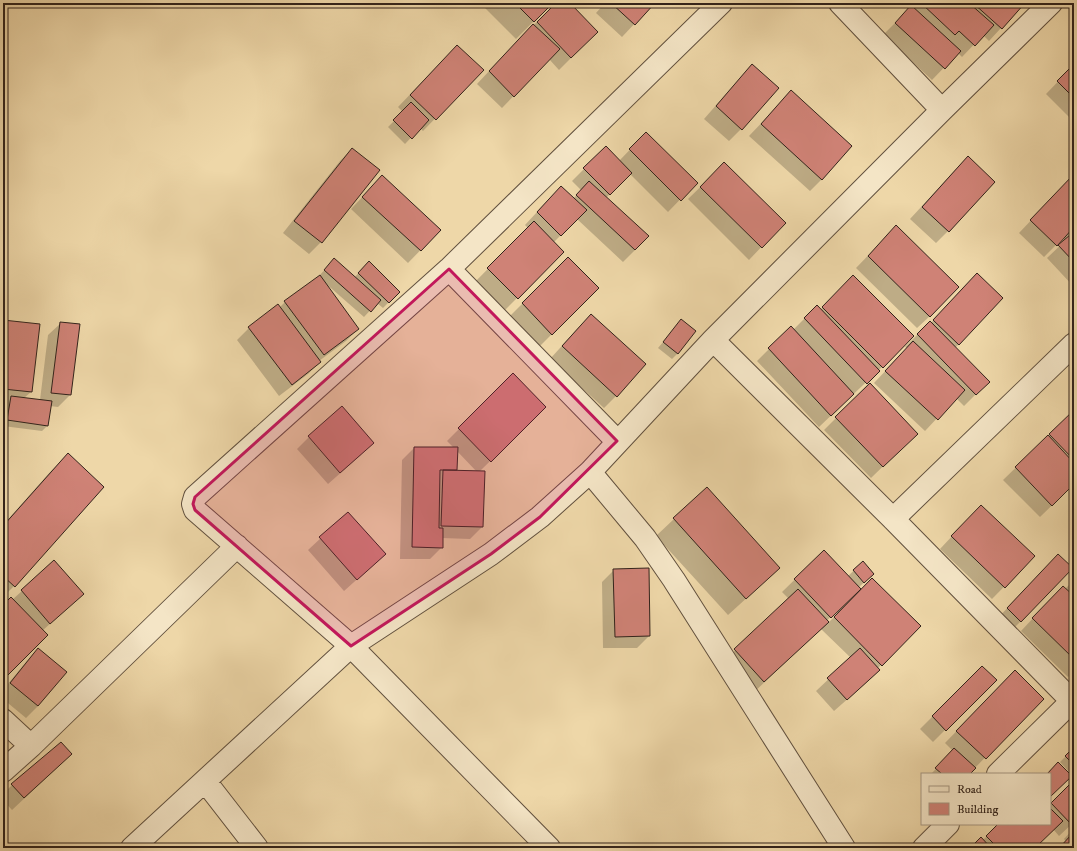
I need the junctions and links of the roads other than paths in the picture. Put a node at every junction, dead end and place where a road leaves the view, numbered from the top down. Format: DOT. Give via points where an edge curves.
graph roads {
  1 [pos="721,3"];
  2 [pos="840,3"];
  3 [pos="1051,3"];
  4 [pos="942,110"];
  5 [pos="449,269"];
  6 [pos="713,340"];
  7 [pos="1074,344"];
  8 [pos="617,442"];
  9 [pos="590,472"];
  10 [pos="893,519"];
  11 [pos="237,546"];
  12 [pos="350,646"];
  13 [pos="1073,700"];
  14 [pos="3,720"];
  15 [pos="31,746"];
  16 [pos="3,771"];
  17 [pos="999,773"];
  18 [pos="205,781"];
  19 [pos="947,825"];
  20 [pos="132,848"];
  21 [pos="257,848"];
  22 [pos="549,848"];
  23 [pos="844,848"];
  24 [pos="924,848"];
  1 -- 5 [label="street"];
  2 -- 4 [label="street"];
  3 -- 4 [label="street"];
  4 -- 6 [label="street"];
  5 -- 8 [label="street"];
  5 -- 11 [label="street" via="195,497 195,510"];
  6 -- 8 [label="street"];
  6 -- 10 [label="street"];
  7 -- 10 [label="street"];
  8 -- 9 [label="street"];
  9 -- 12 [label="street" via="540,517 491,554"];
  9 -- 23 [label="street" via="645,538 674,580"];
  10 -- 13 [label="street"];
  11 -- 12 [label="street"];
  11 -- 15 [label="street"];
  12 -- 18 [label="street"];
  12 -- 22 [label="street"];
  13 -- 17 [label="street"];
  14 -- 15 [label="street"];
  15 -- 16 [label="street"];
  18 -- 20 [label="street"];
  18 -- 21 [label="street"];
  19 -- 24 [label="street"];
}
